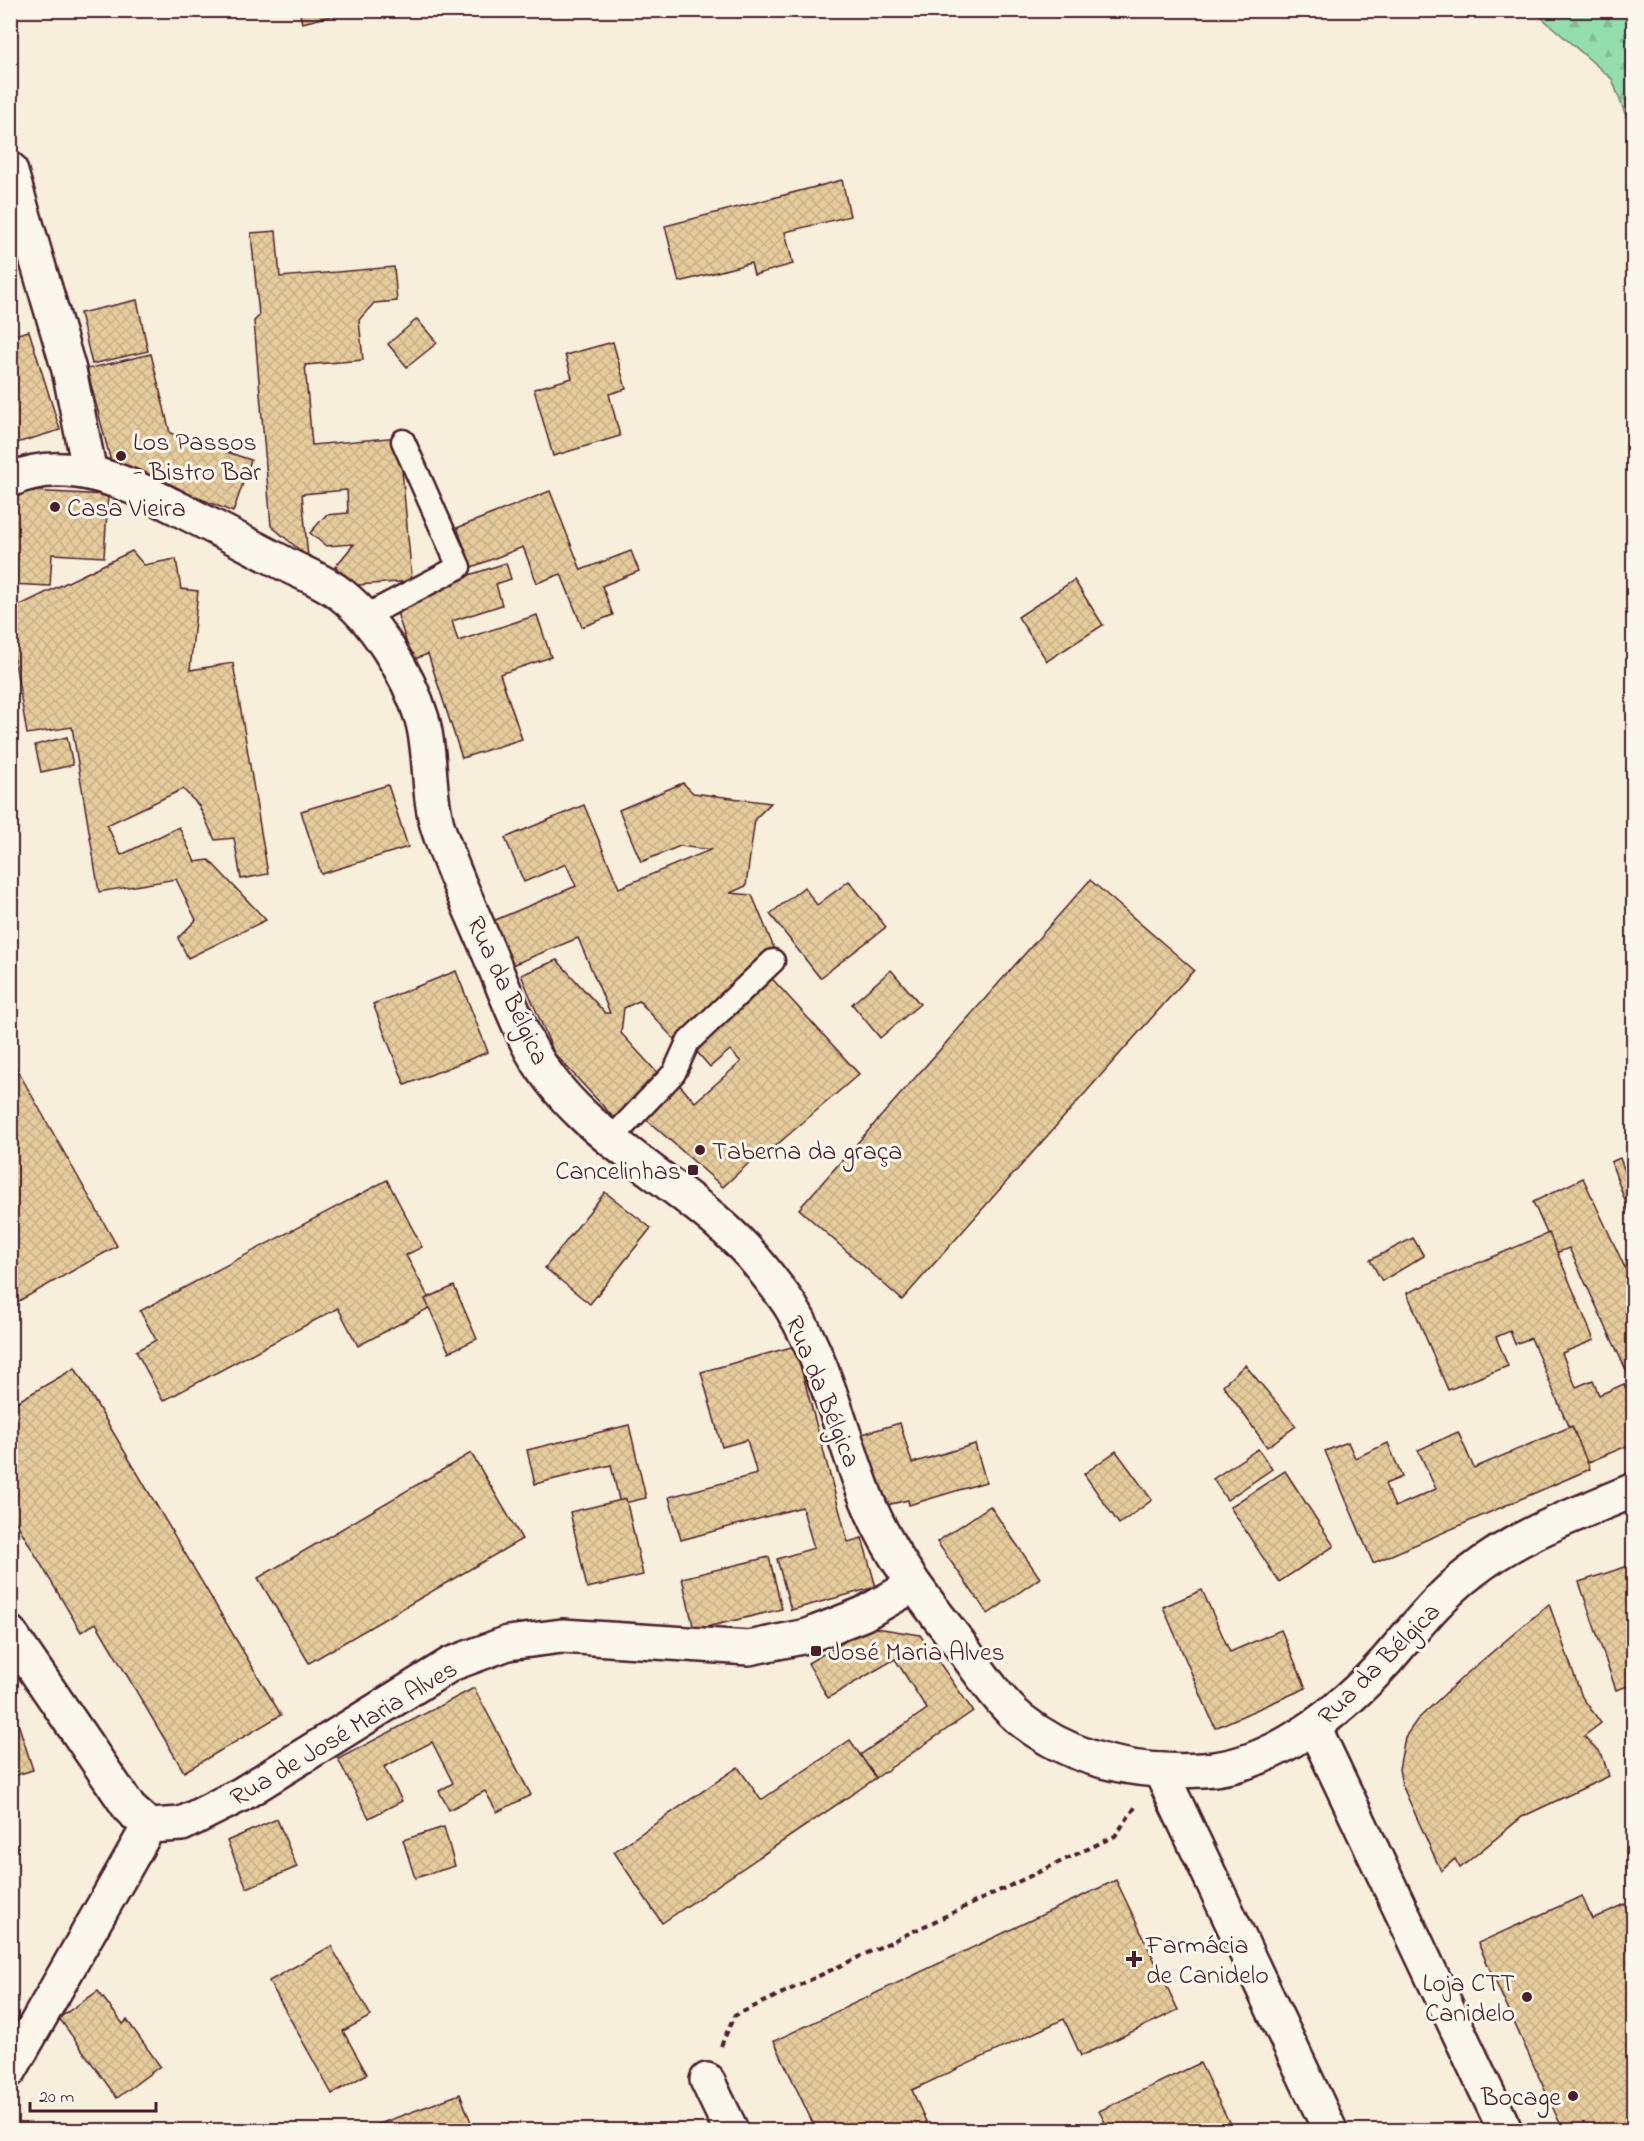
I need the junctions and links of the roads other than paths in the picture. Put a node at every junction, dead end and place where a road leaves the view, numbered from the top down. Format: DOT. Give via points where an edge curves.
graph roads {
  1 [pos="10,169"];
  2 [pos="403,441"];
  3 [pos="90,473"];
  4 [pos="10,480"];
  5 [pos="364,617"];
  6 [pos="773,961"];
  7 [pos="611,1138"];
  8 [pos="1634,1490"];
  9 [pos="914,1586"];
  10 [pos="10,1633"];
  11 [pos="1314,1727"];
  12 [pos="1160,1770"];
  13 [pos="149,1826"];
  14 [pos="10,2070"];
  15 [pos="707,2080"];
  16 [pos="731,2130"];
  17 [pos="1329,2130"];
  18 [pos="1505,2130"];
  1 -- 3 [label="main road" via="69,370"];
  2 -- 5 [label="lane" via="459,567"];
  3 -- 4 [label="main road, Rua da Bélgica" via="53,467"];
  3 -- 5 [label="main road, Rua da Bélgica" via="152,495 335,590"];
  5 -- 7 [label="main road, Rua da Bélgica" via="398,664 423,721 439,829 529,1046 562,1096"];
  6 -- 7 [label="lane" via="688,1042 674,1073"];
  7 -- 9 [label="main road, Rua da Bélgica" via="731,1234 791,1306 811,1348 869,1505 888,1546"];
  8 -- 11 [label="main road, Rua da Bélgica" via="1529,1535 1472,1571 1425,1613 1383,1664"];
  9 -- 12 [label="main road, Rua da Bélgica" via="1016,1716 1059,1745 1098,1762"];
  9 -- 13 [label="main road, Rua de José Maria Alves" via="864,1614 807,1636 749,1648 562,1636 508,1643 451,1664 242,1794 182,1824"];
  10 -- 13 [label="main road" via="130,1809"];
  11 -- 12 [label="main road, Rua da Bélgica" via="1258,1758 1210,1770"];
  11 -- 18 [label="main road"];
  12 -- 17 [label="main road"];
  13 -- 14 [label="main road"];
  15 -- 16 [label="main road"];
}
